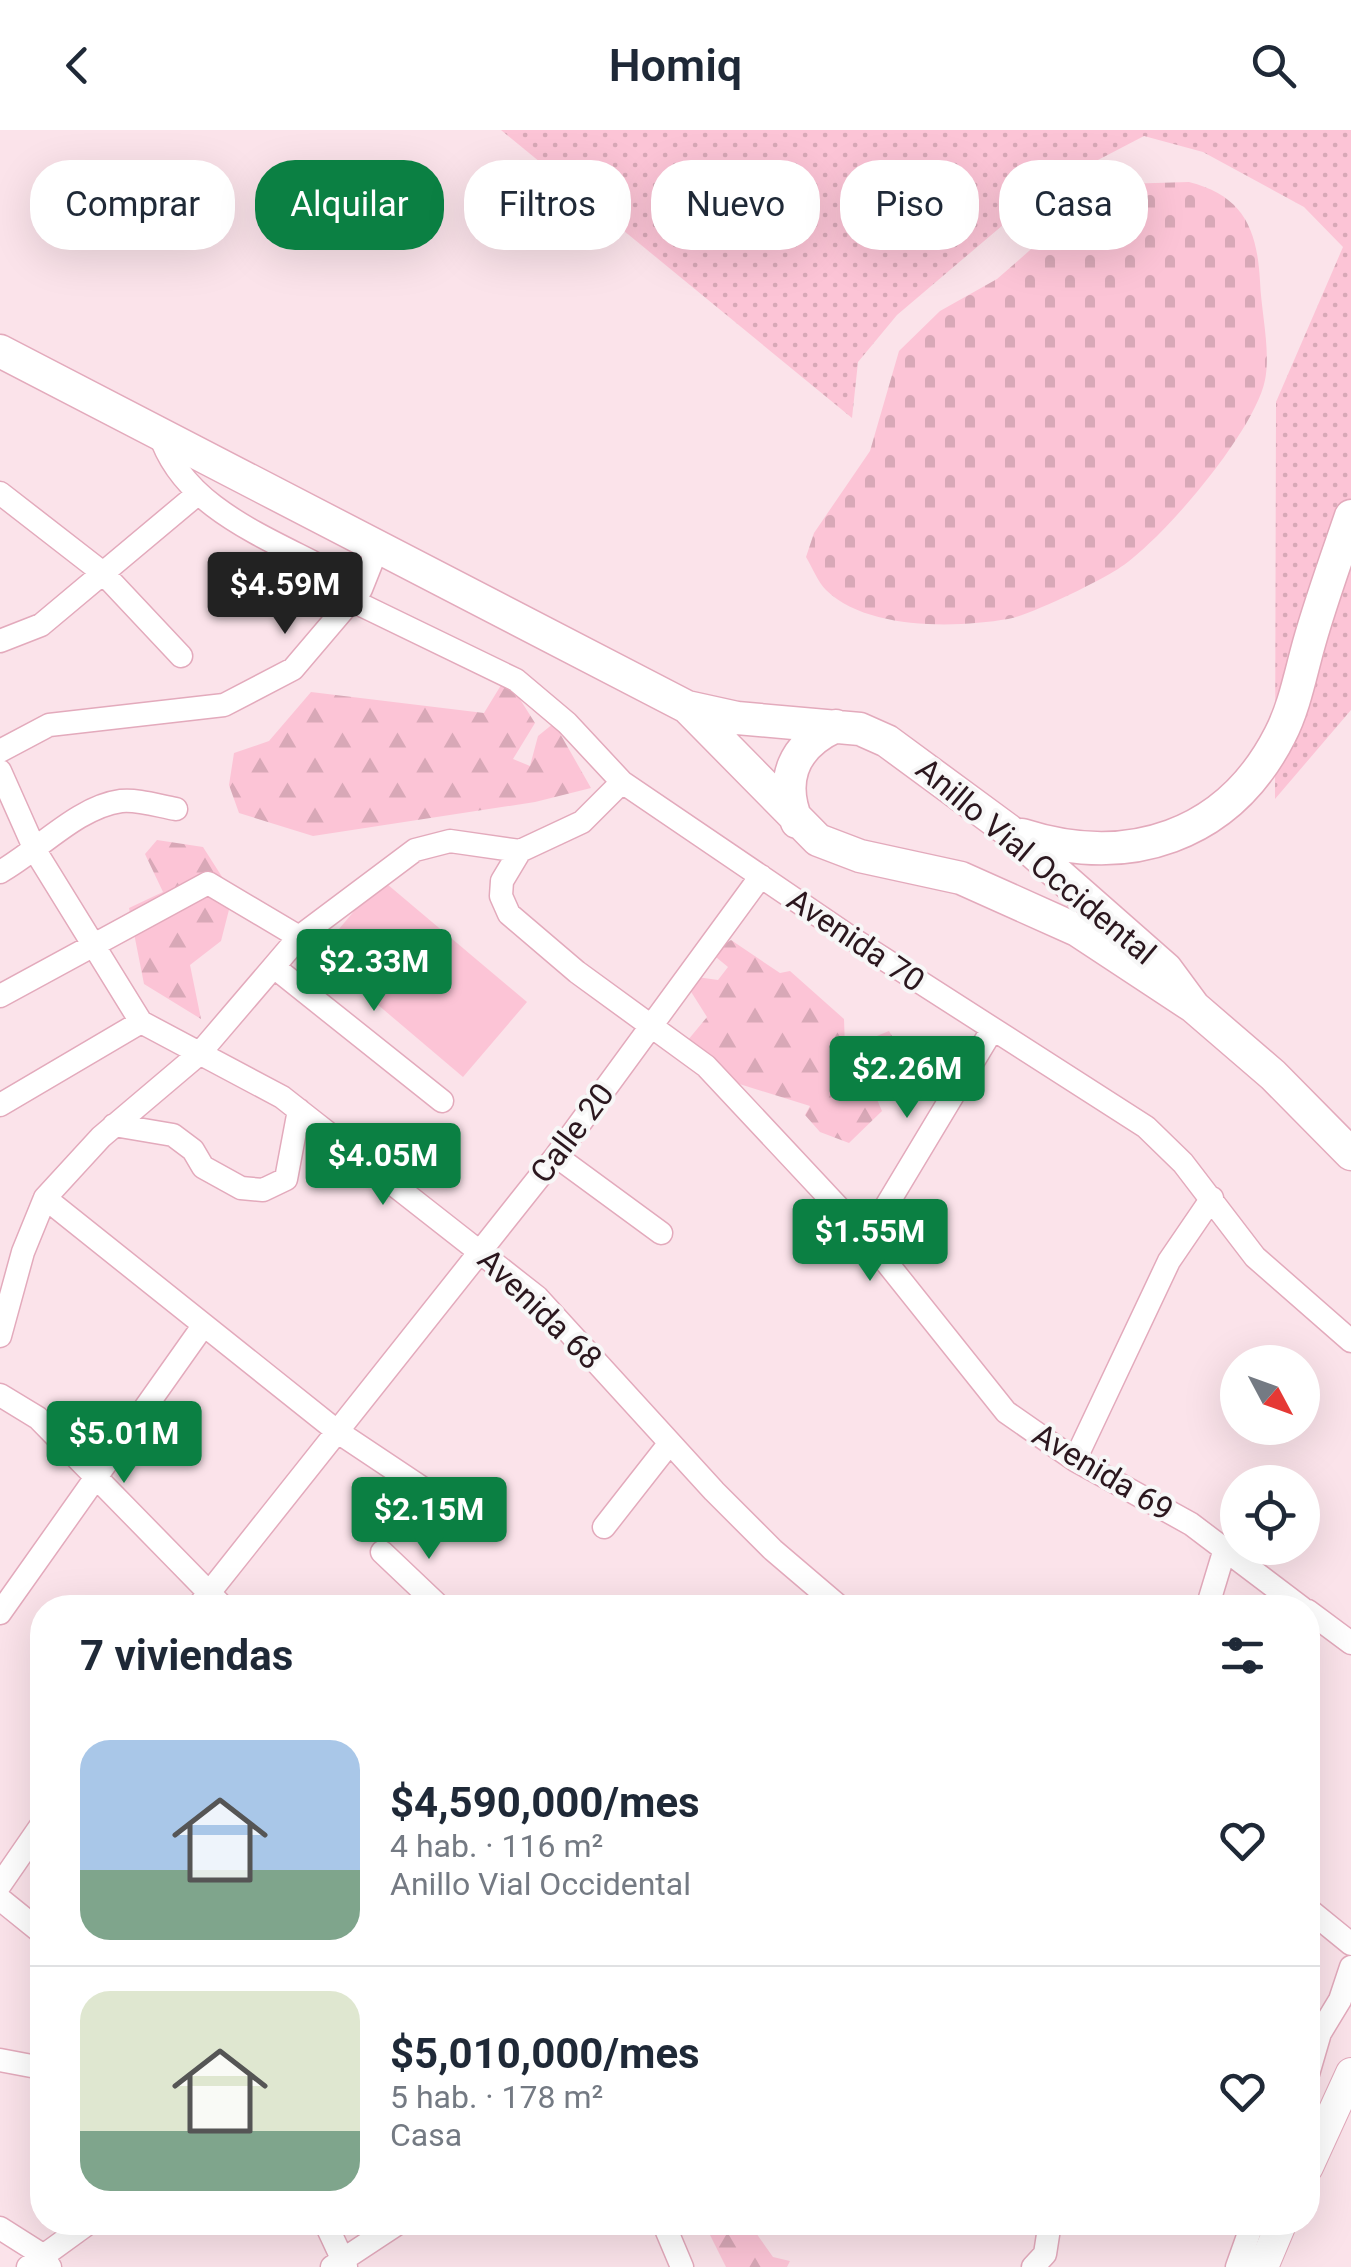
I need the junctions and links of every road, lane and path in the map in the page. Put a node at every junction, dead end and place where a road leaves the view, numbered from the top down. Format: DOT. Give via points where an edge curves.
graph roads {
  1 [pos="6,363"];
  2 [pos="159,432"];
  3 [pos="196,496"];
  4 [pos="2,498"];
  5 [pos="1351,516"];
  6 [pos="378,544"];
  7 [pos="103,573"];
  8 [pos="356,594"];
  9 [pos="0,641"];
  10 [pos="180,656"];
  11 [pos="686,707"];
  12 [pos="836,726"];
  13 [pos="0,752"];
  14 [pos="0,770"];
  15 [pos="622,782"];
  16 [pos="176,809"];
  17 [pos="797,822"];
  18 [pos="1008,830"];
  19 [pos="36,852"];
  20 [pos="520,852"];
  21 [pos="0,872"];
  22 [pos="761,876"];
  23 [pos="299,938"];
  24 [pos="90,944"];
  25 [pos="274,967"];
  26 [pos="0,996"];
  27 [pos="1194,1007"];
  28 [pos="141,1022"];
  29 [pos="652,1026"];
  30 [pos="992,1030"];
  31 [pos="199,1054"];
  32 [pos="442,1101"];
  33 [pos="0,1105"];
  34 [pos="300,1110"];
  35 [pos="114,1126"];
  36 [pos="1351,1154"];
  37 [pos="556,1156"];
  38 [pos="44,1198"];
  39 [pos="1212,1198"];
  40 [pos="661,1233"];
  41 [pos="866,1238"];
  42 [pos="480,1250"];
  43 [pos="203,1326"];
  44 [pos="0,1336"];
  45 [pos="1351,1341"];
  46 [pos="0,1395"];
  47 [pos="338,1432"];
  48 [pos="669,1444"];
  49 [pos="1075,1460"];
  50 [pos="98,1479"];
  51 [pos="440,1500"];
  52 [pos="604,1526"];
  53 [pos="1220,1549"];
  54 [pos="382,1552"];
  55 [pos="1220,1565"];
  56 [pos="1242,1565"];
  57 [pos="204,1595"];
  58 [pos="215,1595"];
  59 [pos="427,1595"];
  60 [pos="826,1595"];
  61 [pos="1211,1595"];
  62 [pos="1285,1595"];
  63 [pos="0,1613"];
  64 [pos="1320,1620"];
  65 [pos="1351,1642"];
  66 [pos="30,1841"];
  67 [pos="0,1885"];
  68 [pos="0,1900"];
  69 [pos="1320,1919"];
  70 [pos="30,1924"];
  71 [pos="1351,1944"];
  72 [pos="1351,1967"];
  73 [pos="1320,2032"];
  74 [pos="0,2060"];
  75 [pos="30,2066"];
  76 [pos="1351,2073"];
  77 [pos="1320,2141"];
  78 [pos="0,2228"];
  79 [pos="74,2235"];
  80 [pos="330,2235"];
  81 [pos="382,2235"];
  82 [pos="668,2235"];
  83 [pos="1046,2235"];
  84 [pos="1248,2235"];
  85 [pos="1277,2235"];
  86 [pos="1039,2260"];
  87 [pos="40,2263"];
  88 [pos="341,2265"];
  89 [pos="682,2267"];
  90 [pos="1066,2267"];
  91 [pos="1237,2267"];
  92 [pos="1263,2267"];
  1 -- 2 [label="highway, Anillo Vial Occidental"];
  2 -- 3 [label="street"];
  2 -- 6 [label="highway, Anillo Vial Occidental"];
  3 -- 7 [label="street"];
  3 -- 8 [label="street, Avenida 70"];
  4 -- 7 [label="street"];
  5 -- 18 [label="highway" via="1281,732 1256,774 1226,805 1178,834 1110,851 1064,849"];
  6 -- 8 [label="street"];
  6 -- 11 [label="highway, Anillo Vial Occidental"];
  7 -- 9 [label="street" via="41,626"];
  7 -- 10 [label="street"];
  8 -- 13 [label="street" via="293,670 224,705 49,725"];
  8 -- 15 [label="street, Avenida 70" via="516,680"];
  11 -- 12 [label="highway, Anillo Vial Occidental"];
  11 -- 17 [label="highway, Anillo Vial Occidental"];
  12 -- 17 [label="highway" via="810,740 792,764 788,784"];
  12 -- 18 [label="highway, Anillo Vial Occidental" via="887,741"];
  14 -- 19 [label="street, Avenida 68"];
  15 -- 20 [label="street" via="582,822"];
  15 -- 22 [label="street, Avenida 70"];
  16 -- 19 [label="street" via="122,800 83,815"];
  17 -- 27 [label="highway, Anillo Vial Occidental" via="835,848 962,878 1030,906"];
  18 -- 27 [label="highway, Anillo Vial Occidental" via="1166,968"];
  19 -- 21 [label="street"];
  19 -- 24 [label="street, Avenida 68"];
  20 -- 23 [label="street" via="450,841 415,850"];
  20 -- 29 [label="street, Avenida 69" via="502,881 509,914"];
  22 -- 29 [label="street, Calle 20"];
  22 -- 30 [label="street, Avenida 70"];
  23 -- 24 [label="street" via="208,883"];
  23 -- 25 [label="street"];
  24 -- 26 [label="street"];
  24 -- 28 [label="street, Avenida 68"];
  25 -- 31 [label="street"];
  25 -- 32 [label="street"];
  27 -- 36 [label="highway, Anillo Vial Occidental"];
  28 -- 31 [label="street, Avenida 68"];
  28 -- 33 [label="street"];
  29 -- 37 [label="street, Calle 20"];
  29 -- 41 [label="street, Avenida 69" via="706,1066"];
  30 -- 39 [label="street, Avenida 70" via="1146,1126"];
  30 -- 41 [label="street"];
  31 -- 34 [label="street, Avenida 68"];
  31 -- 35 [label="street"];
  34 -- 35 [label="street" via="286,1179 263,1190 220,1180 173,1135"];
  34 -- 42 [label="street, Avenida 68"];
  35 -- 38 [label="street"];
  37 -- 40 [label="street"];
  37 -- 42 [label="street, Calle 20"];
  38 -- 43 [label="street"];
  38 -- 44 [label="street"];
  39 -- 45 [label="street, Avenida 70" via="1256,1257"];
  39 -- 49 [label="street" via="1168,1261"];
  41 -- 49 [label="street, Avenida 69" via="1006,1412"];
  42 -- 47 [label="street, Calle 20"];
  42 -- 48 [label="street, Avenida 68" via="537,1297"];
  43 -- 47 [label="street"];
  43 -- 50 [label="street"];
  46 -- 50 [label="street" via="38,1418"];
  47 -- 51 [label="street"];
  47 -- 58 [label="street, Calle 20"];
  48 -- 52 [label="street"];
  48 -- 60 [label="street, Avenida 68"];
  49 -- 53 [label="street, Avenida 69" via="1141,1492"];
  50 -- 57 [label="street"];
  50 -- 63 [label="street"];
  54 -- 59 [label="street"];
  55 -- 61 [label="street"];
  56 -- 62 [label="street, Avenida 69"];
  64 -- 65 [label="street, Avenida 69"];
  66 -- 67 [label="street"];
  68 -- 70 [label="street"];
  69 -- 71 [label="street"];
  72 -- 73 [label="street"];
  74 -- 75 [label="street"];
  76 -- 77 [label="main road"];
  78 -- 87 [label="street"];
  79 -- 87 [label="street"];
  80 -- 88 [label="street"];
  81 -- 88 [label="street"];
  82 -- 89 [label="street"];
  83 -- 86 [label="street"];
  84 -- 91 [label="street"];
  85 -- 92 [label="main road"];
  86 -- 90 [label="street"];
}
